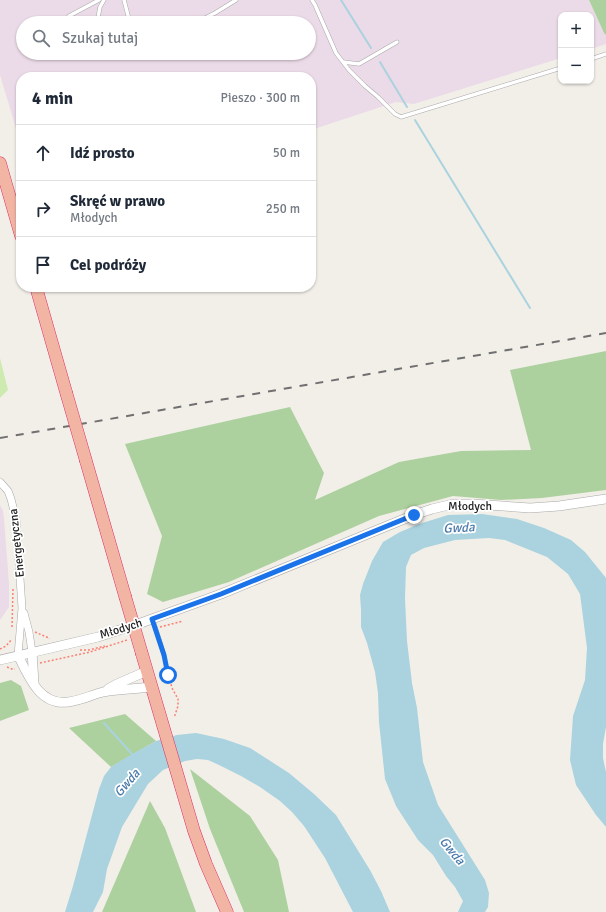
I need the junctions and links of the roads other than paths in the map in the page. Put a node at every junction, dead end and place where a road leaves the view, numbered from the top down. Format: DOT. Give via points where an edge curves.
graph roads {
  1 [pos="99,0"];
  2 [pos="104,0"];
  3 [pos="124,0"];
  4 [pos="236,0"];
  5 [pos="312,0"];
  6 [pos="69,16"];
  7 [pos="98,16"];
  8 [pos="128,16"];
  9 [pos="209,16"];
  10 [pos="397,42"];
  11 [pos="606,54"];
  12 [pos="594,58"];
  13 [pos="343,62"];
  14 [pos="558,69"];
  15 [pos="0,163"];
  16 [pos="16,219"];
  17 [pos="37,292"];
  18 [pos="0,482"];
  19 [pos="606,499"];
  20 [pos="22,608"];
  21 [pos="152,619"];
  22 [pos="32,652"];
  23 [pos="164,655"];
  24 [pos="18,656"];
  25 [pos="2,663"];
  26 [pos="28,666"];
  27 [pos="147,671"];
  28 [pos="152,687"];
  29 [pos="102,692"];
  30 [pos="227,912"];
  1 -- 6 [label="lane"];
  2 -- 7 [label="lane"];
  3 -- 8 [label="lane"];
  4 -- 9 [label="lane"];
  5 -- 13 [label="lane" via="336,53"];
  10 -- 13 [label="lane" via="359,64"];
  11 -- 12 [label="lane"];
  13 -- 14 [label="lane" via="394,114 400,116"];
  15 -- 16 [label="highway"];
  17 -- 27 [label="highway, bridge"];
  18 -- 20 [label="street, Energetyczna" via="12,499 16,519"];
  19 -- 21 [label="street, Młodych" via="530,508 459,504 439,507"];
  20 -- 22 [label="street"];
  20 -- 24 [label="street"];
  21 -- 22 [label="street, Młodych" via="106,634"];
  21 -- 23 [label="lane"];
  22 -- 24 [label="street, Młodych"];
  22 -- 26 [label="street"];
  24 -- 25 [label="street, Młodych"];
  24 -- 26 [label="street"];
  26 -- 29 [label="street" via="27,674 39,692 55,702 75,701"];
  27 -- 28 [label="highway"];
  27 -- 29 [label="street"];
  28 -- 29 [label="street"];
  28 -- 30 [label="highway" via="185,802 206,864"];
}
